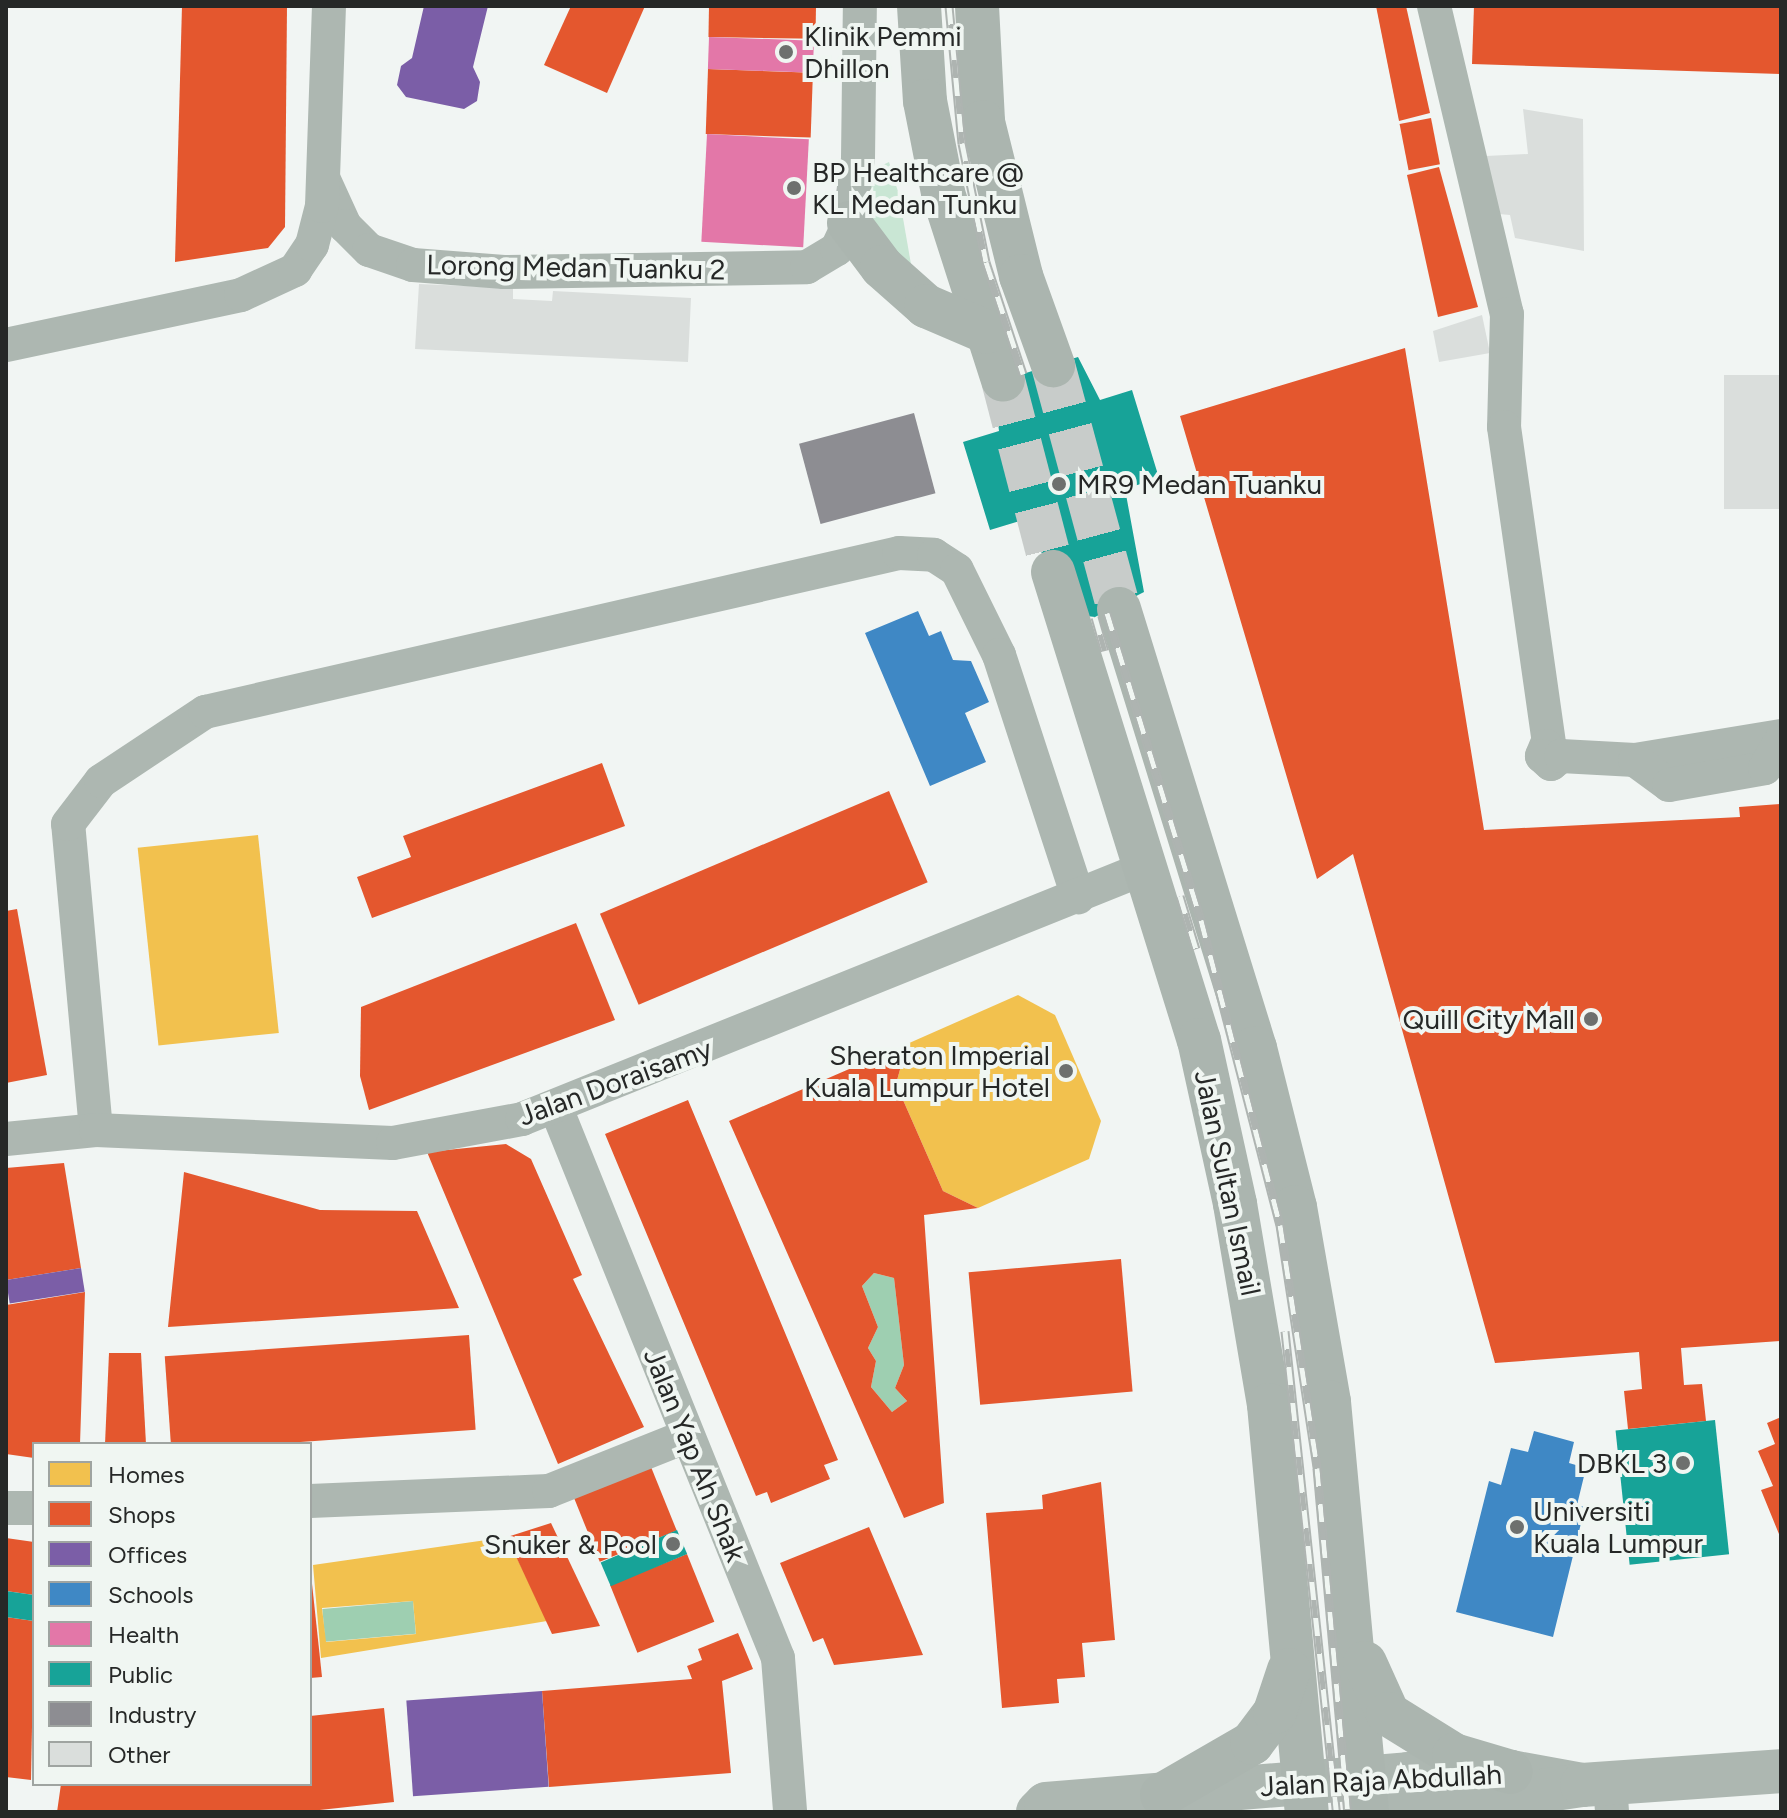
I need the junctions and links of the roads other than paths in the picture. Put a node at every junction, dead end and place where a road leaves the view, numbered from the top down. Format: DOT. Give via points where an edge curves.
graph roads {
  1 [pos="329,6"];
  2 [pos="860,6"];
  3 [pos="919,6"];
  4 [pos="977,6"];
  5 [pos="1434,6"];
  6 [pos="324,180"];
  7 [pos="849,223"];
  8 [pos="987,332"];
  9 [pos="6,345"];
  10 [pos="1053,365"];
  11 [pos="1003,380"];
  12 [pos="1053,572"];
  13 [pos="1119,609"];
  14 [pos="1781,738"];
  15 [pos="1145,868"];
  16 [pos="1078,897"];
  17 [pos="556,1108"];
  18 [pos="96,1130"];
  19 [pos="6,1139"];
  20 [pos="687,1436"];
  21 [pos="312,1501"];
  22 [pos="6,1508"];
  23 [pos="32,1508"];
  24 [pos="1348,1611"];
  25 [pos="1293,1660"];
  26 [pos="1781,1771"];
  27 [pos="1601,1793"];
  28 [pos="1162,1795"];
  29 [pos="1365,1795"];
  30 [pos="1506,1795"];
  31 [pos="1306,1798"];
  32 [pos="790,1812"];
  33 [pos="1038,1812"];
  34 [pos="1397,1812"];
  1 -- 6 [label="street"];
  2 -- 7 [label="street" via="858,159"];
  3 -- 8 [label="main road" via="925,101 943,193"];
  4 -- 10 [label="main road" via="983,122 1021,276"];
  5 -- 14 [label="street" via="1507,314 1504,427 1555,750 1635,760 1669,785 1765,768"];
  6 -- 7 [label="street, Lorong Medan Tuanku 2" via="345,226 369,250 445,269 786,271 837,249"];
  6 -- 9 [label="street" via="312,245 295,270 268,285"];
  7 -- 8 [label="main road" via="882,267 926,306"];
  8 -- 11 [label="main road"];
  12 -- 15 [label="main road, Jalan Sultan Ismail"];
  13 -- 24 [label="main road, Jalan Sultan Ismail" via="1255,1048 1292,1194 1329,1402"];
  15 -- 16 [label="street, Jalan Doraisamy"];
  15 -- 25 [label="main road, Jalan Sultan Ismail" via="1199,1040 1235,1204 1269,1405"];
  16 -- 17 [label="street, Jalan Doraisamy"];
  16 -- 18 [label="street" via="995,645 957,570 934,555 899,553 205,712 101,781 68,824"];
  17 -- 18 [label="street, Jalan Doraisamy" via="393,1143"];
  17 -- 20 [label="street, Jalan Yap Ah Shak"];
  18 -- 19 [label="street, Jalan Doraisamy"];
  20 -- 21 [label="street" via="549,1491"];
  20 -- 32 [label="street, Jalan Yap Ah Shak" via="778,1658"];
  22 -- 23 [label="street"];
  24 -- 29 [label="main road, Jalan Sultan Ismail"];
  24 -- 30 [label="main road" via="1388,1714"];
  25 -- 28 [label="main road" via="1262,1733"];
  25 -- 31 [label="main road, Jalan Sultan Ismail"];
  26 -- 27 [label="street, Jalan Raja Abdullah"];
  27 -- 30 [label="street, Jalan Raja Abdullah"];
  28 -- 31 [label="street, Jalan Raja Abdullah"];
  28 -- 33 [label="street, Jalan Raja Abdullah" via="1046,1804"];
  29 -- 30 [label="street, Jalan Raja Abdullah"];
  29 -- 31 [label="street, Jalan Raja Abdullah"];
  30 -- 34 [label="street, Jalan Raja Abdullah"];
}
